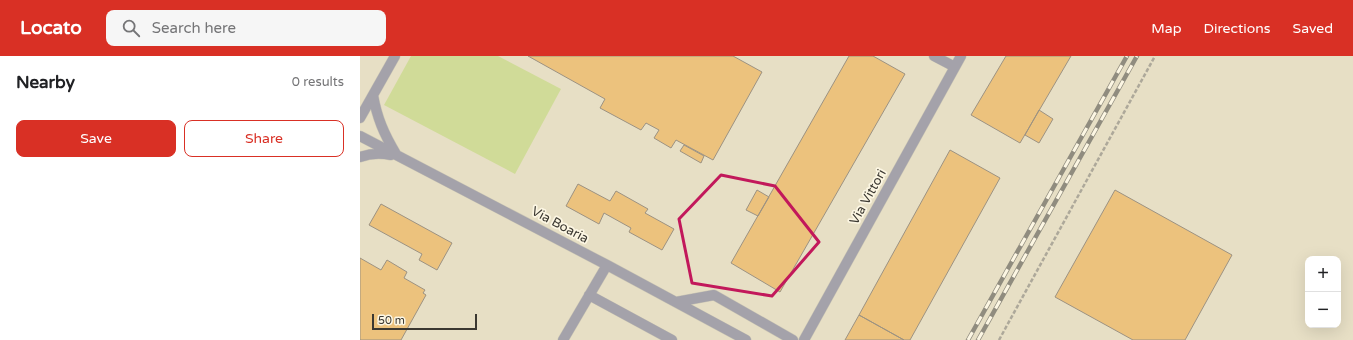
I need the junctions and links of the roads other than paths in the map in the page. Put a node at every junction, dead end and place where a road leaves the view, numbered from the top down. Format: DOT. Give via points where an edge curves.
graph roads {
  1 [pos="395,56"];
  2 [pos="934,56"];
  3 [pos="961,56"];
  4 [pos="955,67"];
  5 [pos="373,95"];
  6 [pos="360,118"];
  7 [pos="360,136"];
  8 [pos="397,155"];
  9 [pos="360,157"];
  10 [pos="607,265"];
  11 [pos="589,295"];
  12 [pos="676,302"];
  13 [pos="563,340"];
  14 [pos="672,340"];
  15 [pos="746,340"];
  16 [pos="793,340"];
  17 [pos="804,340"];
  1 -- 5 [label="street"];
  2 -- 4 [label="street"];
  3 -- 4 [label="street, Via Vittori"];
  4 -- 17 [label="street, Via Vittori"];
  5 -- 6 [label="street"];
  5 -- 8 [label="street" via="381,126"];
  7 -- 8 [label="street, Via Boaria"];
  8 -- 9 [label="street" via="381,153"];
  8 -- 10 [label="street, Via Boaria"];
  10 -- 11 [label="street"];
  10 -- 12 [label="street, Via Boaria"];
  11 -- 13 [label="street"];
  11 -- 14 [label="street"];
  12 -- 15 [label="street, Via Boaria"];
  12 -- 16 [label="street" via="714,295"];
}
